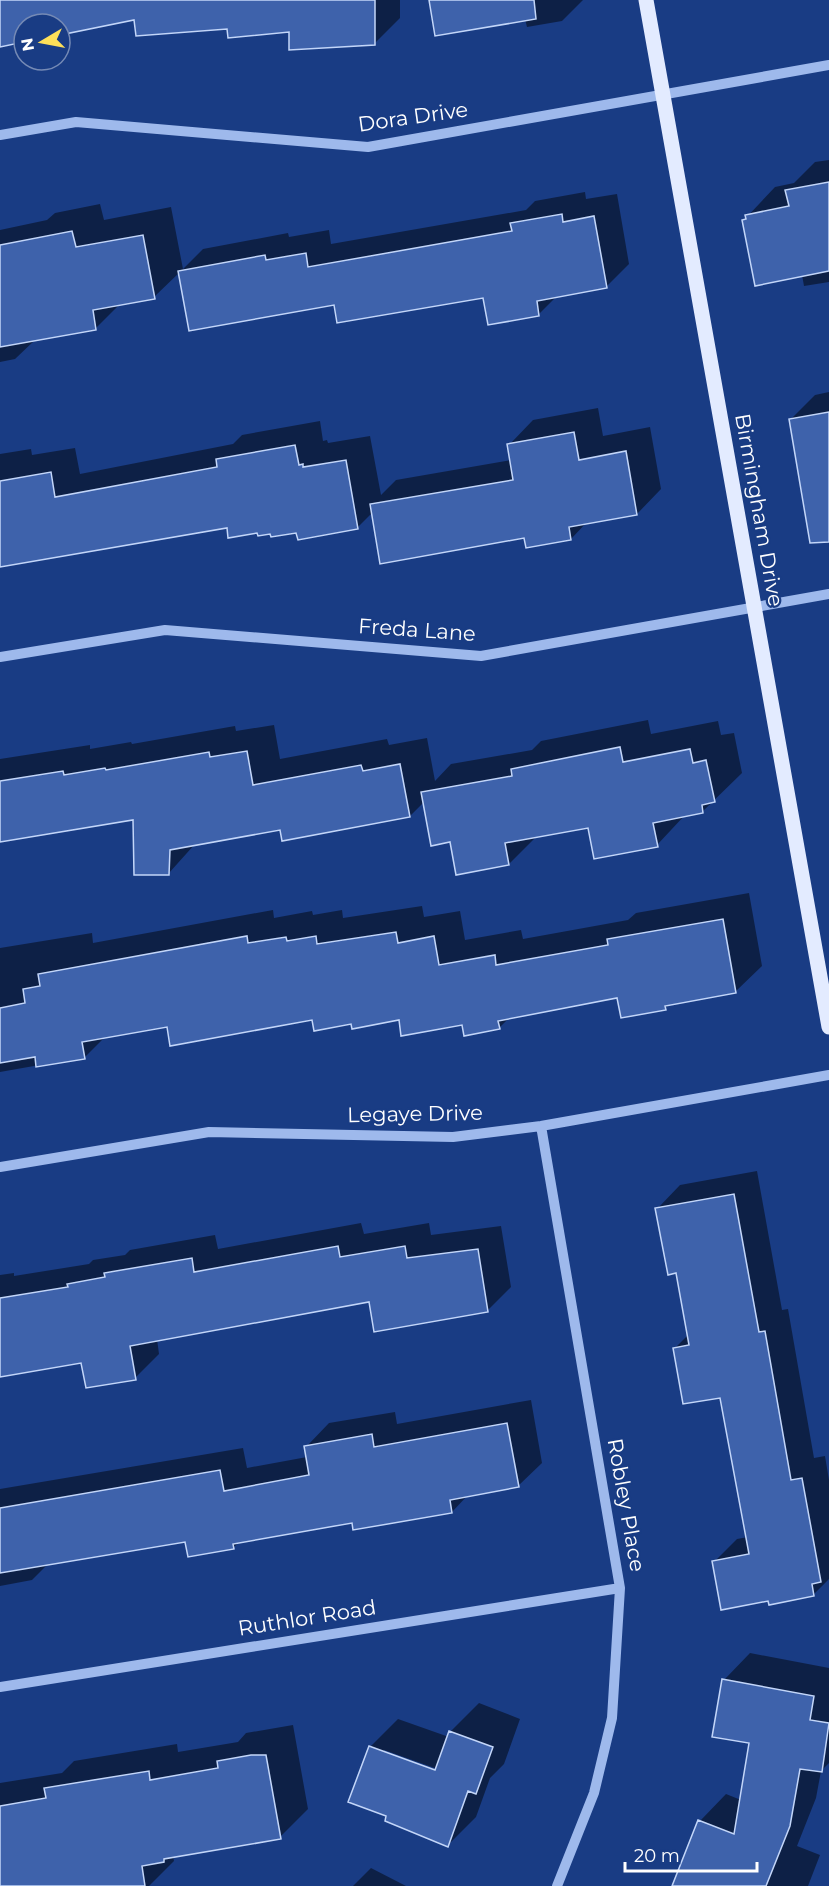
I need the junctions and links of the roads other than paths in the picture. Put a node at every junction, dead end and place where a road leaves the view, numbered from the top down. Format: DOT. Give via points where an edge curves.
graph roads {
  1 [pos="646,0"];
  2 [pos="829,66"];
  3 [pos="662,95"];
  4 [pos="0,135"];
  5 [pos="829,594"];
  6 [pos="755,607"];
  7 [pos="0,657"];
  8 [pos="829,1027"];
  9 [pos="829,1075"];
  10 [pos="541,1126"];
  11 [pos="0,1167"];
  12 [pos="620,1588"];
  13 [pos="0,1687"];
  14 [pos="557,1886"];
  1 -- 3 [label="main road, Birmingham Drive"];
  2 -- 3 [label="street, Dora Drive"];
  3 -- 4 [label="street, Dora Drive" via="368,147 76,122"];
  3 -- 6 [label="main road, Birmingham Drive"];
  5 -- 6 [label="street, Freda Lane"];
  6 -- 7 [label="street, Freda Lane" via="481,656 165,630"];
  6 -- 8 [label="main road, Birmingham Drive"];
  9 -- 10 [label="street, Legaye Drive"];
  10 -- 11 [label="street, Legaye Drive" via="453,1137 209,1132"];
  10 -- 12 [label="street, Robley Place"];
  12 -- 13 [label="street, Ruthlor Road"];
  12 -- 14 [label="street, Robley Place" via="612,1718 594,1793"];
}
